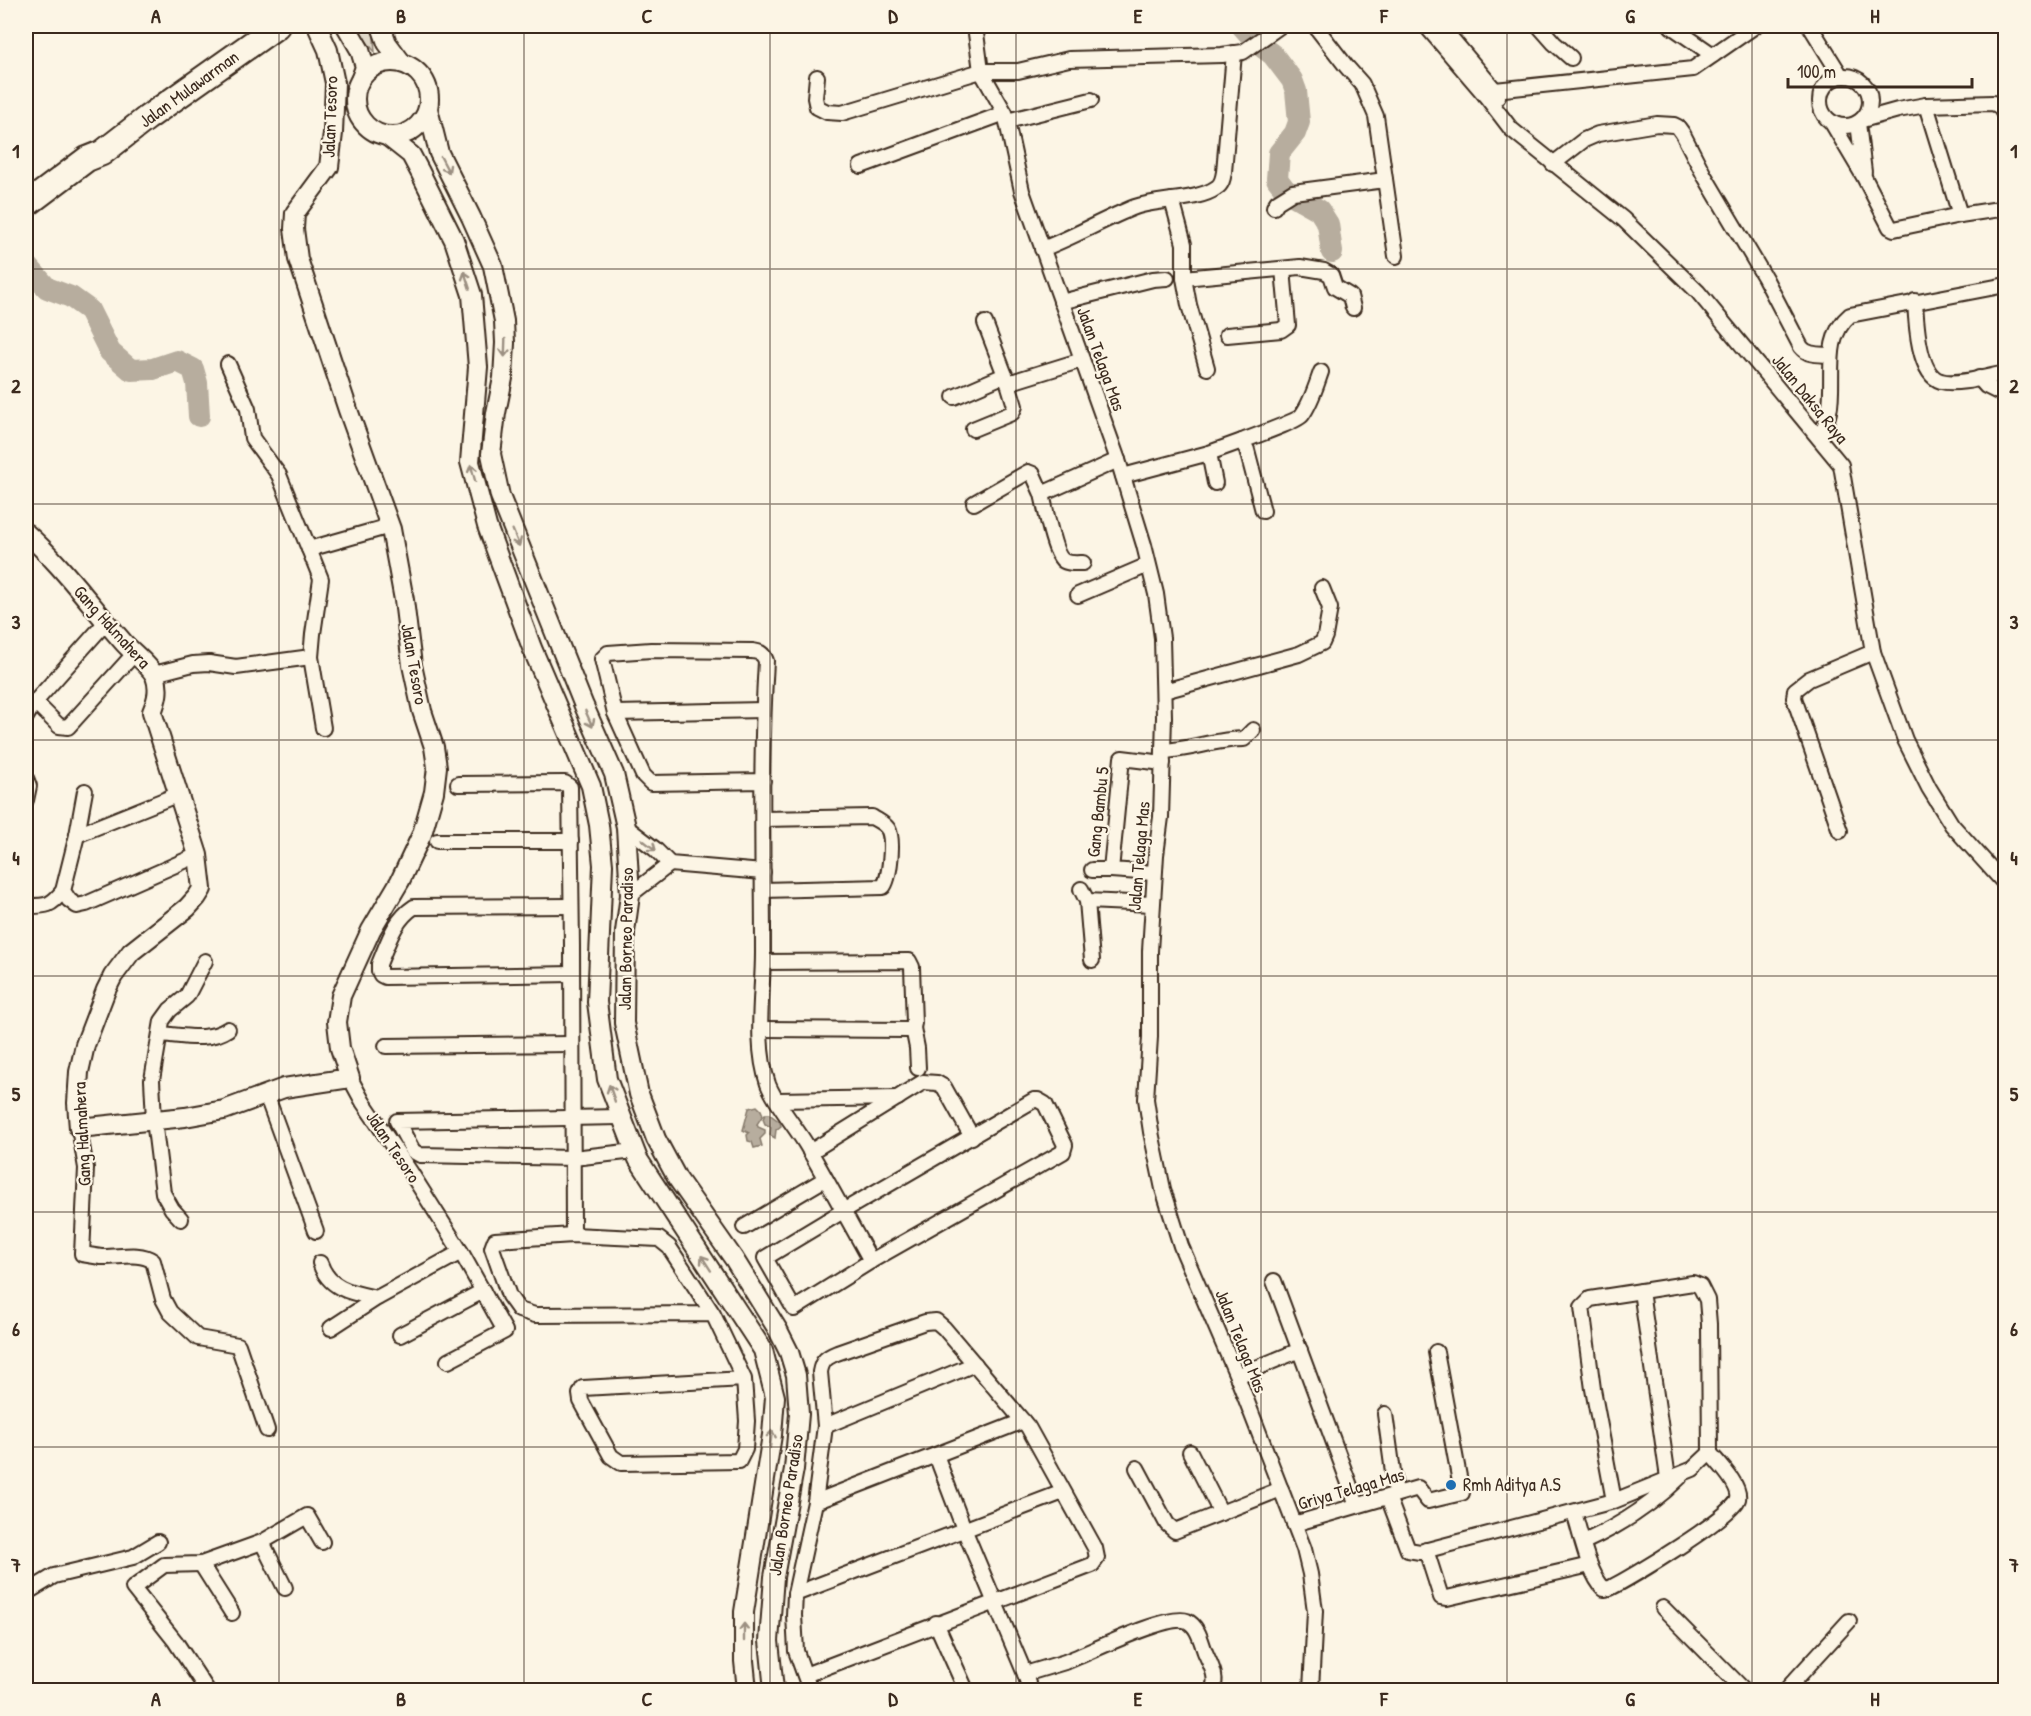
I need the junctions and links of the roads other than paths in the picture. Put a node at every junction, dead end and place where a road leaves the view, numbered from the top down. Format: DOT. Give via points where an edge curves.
graph roads {
  1 [pos="277,26"];
  2 [pos="317,26"];
  3 [pos="346,26"];
  4 [pos="381,26"];
  5 [pos="975,26"];
  6 [pos="1280,26"];
  7 [pos="1316,26"];
  8 [pos="1426,26"];
  9 [pos="1441,26"];
  10 [pos="1539,26"];
  11 [pos="1671,26"];
  12 [pos="1755,26"];
  13 [pos="1810,26"];
  14 [pos="1238,53"];
  15 [pos="1713,55"];
  16 [pos="1571,58"];
  17 [pos="402,63"];
  18 [pos="981,71"];
  19 [pos="1841,76"];
  20 [pos="361,78"];
  21 [pos="817,78"];
  22 [pos="1490,92"];
  23 [pos="1870,97"];
  24 [pos="1090,100"];
  25 [pos="1926,105"];
  26 [pos="428,110"];
  27 [pos="1898,110"];
  28 [pos="1006,117"];
  29 [pos="2006,117"];
  30 [pos="1860,122"];
  31 [pos="1832,123"];
  32 [pos="387,135"];
  33 [pos="102,153"];
  34 [pos="1553,164"];
  35 [pos="861,166"];
  36 [pos="1864,177"];
  37 [pos="1385,180"];
  38 [pos="1172,200"];
  39 [pos="26,205"];
  40 [pos="1276,205"];
  41 [pos="2006,208"];
  42 [pos="1960,215"];
  43 [pos="26,222"];
  44 [pos="1042,249"];
  45 [pos="1396,256"];
  46 [pos="1283,269"];
  47 [pos="1167,278"];
  48 [pos="1184,278"];
  49 [pos="2006,285"];
  50 [pos="1916,301"];
  51 [pos="1061,302"];
  52 [pos="1353,308"];
  53 [pos="985,323"];
  54 [pos="1227,335"];
  55 [pos="1831,355"];
  56 [pos="1082,360"];
  57 [pos="228,364"];
  58 [pos="1207,368"];
  59 [pos="1321,372"];
  60 [pos="2006,373"];
  61 [pos="1979,378"];
  62 [pos="1006,379"];
  63 [pos="2006,396"];
  64 [pos="954,397"];
  65 [pos="973,429"];
  66 [pos="1820,438"];
  67 [pos="1242,441"];
  68 [pos="1209,453"];
  69 [pos="1118,460"];
  70 [pos="1123,476"];
  71 [pos="1215,483"];
  72 [pos="1042,494"];
  73 [pos="974,503"];
  74 [pos="1263,511"];
  75 [pos="390,526"];
  76 [pos="26,533"];
  77 [pos="309,549"];
  78 [pos="1083,563"];
  79 [pos="1148,565"];
  80 [pos="1322,588"];
  81 [pos="1078,595"];
  82 [pos="106,622"];
  83 [pos="1873,652"];
  84 [pos="134,654"];
  85 [pos="311,657"];
  86 [pos="154,674"];
  87 [pos="1164,691"];
  88 [pos="35,702"];
  89 [pos="763,710"];
  90 [pos="615,713"];
  91 [pos="26,717"];
  92 [pos="323,728"];
  93 [pos="1253,730"];
  94 [pos="1162,758"];
  95 [pos="26,778"];
  96 [pos="763,781"];
  97 [pos="458,784"];
  98 [pos="85,791"];
  99 [pos="179,794"];
  100 [pos="26,800"];
  101 [pos="763,819"];
  102 [pos="626,827"];
  103 [pos="1840,831"];
  104 [pos="77,834"];
  105 [pos="437,841"];
  106 [pos="571,842"];
  107 [pos="198,855"];
  108 [pos="670,864"];
  109 [pos="1092,870"];
  110 [pos="1111,870"];
  111 [pos="763,872"];
  112 [pos="1154,873"];
  113 [pos="2006,885"];
  114 [pos="763,890"];
  115 [pos="63,891"];
  116 [pos="630,895"];
  117 [pos="1152,904"];
  118 [pos="26,906"];
  119 [pos="572,906"];
  120 [pos="1092,960"];
  121 [pos="205,961"];
  122 [pos="763,962"];
  123 [pos="572,974"];
  124 [pos="913,1028"];
  125 [pos="228,1029"];
  126 [pos="761,1029"];
  127 [pos="161,1034"];
  128 [pos="572,1044"];
  129 [pos="386,1046"];
  130 [pos="630,1050"];
  131 [pos="603,1057"];
  132 [pos="918,1068"];
  133 [pos="350,1078"];
  134 [pos="266,1094"];
  135 [pos="898,1098"];
  136 [pos="777,1100"];
  137 [pos="620,1117"];
  138 [pos="572,1118"];
  139 [pos="154,1120"];
  140 [pos="79,1128"];
  141 [pos="972,1137"];
  142 [pos="635,1151"];
  143 [pos="810,1152"];
  144 [pos="573,1158"];
  145 [pos="825,1179"];
  146 [pos="843,1211"];
  147 [pos="181,1219"];
  148 [pos="744,1227"];
  149 [pos="315,1231"];
  150 [pos="573,1235"];
  151 [pos="461,1252"];
  152 [pos="871,1262"];
  153 [pos="320,1263"];
  154 [pos="1274,1281"];
  155 [pos="1641,1291"];
  156 [pos="483,1292"];
  157 [pos="377,1298"];
  158 [pos="713,1314"];
  159 [pos="331,1328"];
  160 [pos="400,1335"];
  161 [pos="1300,1350"];
  162 [pos="1436,1352"];
  163 [pos="448,1361"];
  164 [pos="975,1364"];
  165 [pos="1237,1376"];
  166 [pos="744,1379"];
  167 [pos="1385,1414"];
  168 [pos="1023,1420"];
  169 [pos="825,1426"];
  170 [pos="267,1430"];
  171 [pos="1190,1452"];
  172 [pos="1710,1453"];
  173 [pos="936,1455"];
  174 [pos="1137,1468"];
  175 [pos="1684,1473"];
  176 [pos="1668,1478"];
  177 [pos="1281,1489"];
  178 [pos="1063,1492"];
  179 [pos="1392,1496"];
  180 [pos="1614,1501"];
  181 [pos="815,1502"];
  182 [pos="1357,1505"];
  183 [pos="1221,1513"];
  184 [pos="1574,1513"];
  185 [pos="1294,1524"];
  186 [pos="964,1529"];
  187 [pos="158,1542"];
  188 [pos="262,1542"];
  189 [pos="322,1542"];
  190 [pos="1584,1542"];
  191 [pos="1426,1550"];
  192 [pos="201,1564"];
  193 [pos="1590,1565"];
  194 [pos="749,1576"];
  195 [pos="774,1577"];
  196 [pos="285,1588"];
  197 [pos="26,1593"];
  198 [pos="795,1594"];
  199 [pos="993,1601"];
  200 [pos="1663,1608"];
  201 [pos="232,1613"];
  202 [pos="1849,1621"];
  203 [pos="936,1623"];
  204 [pos="1025,1674"];
  205 [pos="805,1676"];
  206 [pos="207,1690"];
  207 [pos="747,1690"];
  208 [pos="774,1690"];
  209 [pos="810,1690"];
  210 [pos="966,1690"];
  211 [pos="1030,1690"];
  212 [pos="1212,1690"];
  213 [pos="1311,1690"];
  214 [pos="1744,1690"];
  215 [pos="1786,1690"];
  1 -- 33 [label="highway, Jalan Mulawarman"];
  2 -- 75 [label="street, Jalan Tesoro" via="328,50 334,83 333,133 329,168 296,210 298,259"];
  3 -- 20 [label="street" via="365,67"];
  4 -- 17 [label="street" via="387,43"];
  5 -- 18 [label="street, Jalan Telaga Mas"];
  6 -- 14 [label="street"];
  7 -- 37 [label="street" via="1362,84 1376,116"];
  8 -- 22 [label="street"];
  9 -- 22 [label="street"];
  10 -- 16 [label="street"];
  11 -- 15 [label="street"];
  12 -- 15 [label="street"];
  13 -- 19 [label="street"];
  14 -- 18 [label="street" via="1069,59 1012,71"];
  14 -- 38 [label="street" via="1222,182 1211,191"];
  15 -- 22 [label="street" via="1693,69"];
  17 -- 20 [label="street" via="383,62"];
  17 -- 26 [label="street" via="422,76 427,86"];
  18 -- 21 [label="street" via="842,112 817,107"];
  18 -- 28 [label="street, Jalan Telaga Mas"];
  19 -- 23 [label="street" via="1863,83"];
  19 -- 31 [label="street" via="1827,82 1820,96 1821,111"];
  20 -- 32 [label="street" via="355,102 358,114 375,132"];
  22 -- 34 [label="street, Jalan Daksa Raya" via="1498,98 1498,111 1511,129"];
  23 -- 27 [label="street"];
  23 -- 30 [label="street" via="1867,114"];
  24 -- 28 [label="street"];
  25 -- 27 [label="street"];
  25 -- 29 [label="street" via="1993,103"];
  25 -- 42 [label="street"];
  26 -- 32 [label="street" via="412,130"];
  26 -- 102 [label="street, Jalan Borneo Paradiso, one-way" via="439,153 493,266 504,321 503,378 491,454 500,496 614,774"];
  27 -- 30 [label="street"];
  28 -- 35 [label="street"];
  28 -- 44 [label="street, Jalan Telaga Mas" via="1022,191"];
  30 -- 31 [label="street" via="1849,126"];
  30 -- 36 [label="street"];
  31 -- 36 [label="street"];
  131 -- 32 [label="street, one-way" via="597,1002 603,865 591,786 531,648 487,526 470,462 478,367 472,295 454,240 411,155"];
  33 -- 39 [label="highway, Jalan Mulawarman" via="87,159"];
  33 -- 43 [label="highway, Jalan Mulawarman" via="91,168"];
  34 -- 55 [label="street" via="1598,134 1657,124 1677,127 1801,347 1805,352"];
  34 -- 66 [label="street, Jalan Daksa Raya" via="1623,219 1690,283"];
  36 -- 42 [label="street" via="1893,229"];
  37 -- 40 [label="street" via="1293,192"];
  37 -- 45 [label="street"];
  38 -- 44 [label="street" via="1136,207"];
  38 -- 48 [label="street" via="1184,244"];
  41 -- 42 [label="street"];
  44 -- 51 [label="street, Jalan Telaga Mas"];
  46 -- 48 [label="street"];
  46 -- 52 [label="street" via="1324,271 1331,275 1335,287 1350,296"];
  46 -- 54 [label="street" via="1288,326"];
  47 -- 51 [label="street"];
  48 -- 58 [label="street"];
  49 -- 50 [label="street"];
  50 -- 55 [label="street" via="1850,315 1837,332"];
  50 -- 61 [label="street" via="1922,356 1935,378 1942,382"];
  51 -- 56 [label="street, Jalan Telaga Mas"];
  53 -- 62 [label="street"];
  55 -- 66 [label="street" via="1829,413"];
  56 -- 62 [label="street"];
  56 -- 69 [label="street, Jalan Telaga Mas"];
  57 -- 77 [label="street" via="248,409 252,438 279,475"];
  59 -- 67 [label="street" via="1302,416"];
  60 -- 61 [label="street"];
  61 -- 63 [label="street"];
  62 -- 64 [label="street"];
  62 -- 65 [label="street" via="1015,406 1012,413"];
  66 -- 83 [label="street, Jalan Daksa Raya" via="1841,465"];
  67 -- 68 [label="street"];
  67 -- 74 [label="street"];
  68 -- 70 [label="street"];
  68 -- 71 [label="street"];
  69 -- 70 [label="street, Jalan Telaga Mas"];
  69 -- 72 [label="street"];
  70 -- 79 [label="street, Jalan Telaga Mas"];
  72 -- 73 [label="street" via="1033,474 1028,472"];
  72 -- 78 [label="street" via="1059,557"];
  75 -- 77 [label="street"];
  75 -- 133 [label="street, Jalan Tesoro" via="412,665 437,767 422,834 341,996 337,1022"];
  76 -- 82 [label="street, Gang Halmahera"];
  77 -- 85 [label="street" via="321,579"];
  79 -- 81 [label="street"];
  79 -- 87 [label="street, Jalan Telaga Mas" via="1162,638"];
  80 -- 87 [label="street" via="1330,608 1322,642 1299,654"];
  82 -- 84 [label="street, Gang Halmahera"];
  82 -- 88 [label="street"];
  83 -- 103 [label="street" via="1809,679 1795,690 1794,698"];
  83 -- 113 [label="street, Jalan Daksa Raya" via="1905,740 1929,788 1952,825"];
  84 -- 86 [label="street, Gang Halmahera"];
  84 -- 88 [label="street" via="68,727 59,726"];
  85 -- 86 [label="street" via="236,667 193,664"];
  85 -- 92 [label="street"];
  86 -- 99 [label="street, Gang Halmahera" via="158,699 152,712"];
  87 -- 94 [label="street, Jalan Telaga Mas"];
  88 -- 91 [label="street"];
  89 -- 90 [label="street"];
  89 -- 90 [label="street" via="766,661 759,651 651,650 604,655"];
  89 -- 96 [label="street"];
  90 -- 96 [label="street" via="643,775 651,783"];
  93 -- 94 [label="street, Gang Bambu 5" via="1244,739 1229,739"];
  94 -- 110 [label="street, Gang Bambu 5" via="1122,754"];
  94 -- 112 [label="street, Jalan Telaga Mas" via="1161,817"];
  95 -- 100 [label="street"];
  96 -- 101 [label="street"];
  97 -- 106 [label="street" via="565,783 571,793"];
  98 -- 104 [label="street"];
  99 -- 104 [label="street"];
  99 -- 107 [label="street, Gang Halmahera"];
  101 -- 111 [label="street"];
  101 -- 114 [label="street" via="872,817 890,831 891,844 888,881 883,887"];
  102 -- 108 [label="street, one-way"];
  102 -- 116 [label="street, Jalan Borneo Paradiso"];
  104 -- 115 [label="street"];
  105 -- 106 [label="street"];
  106 -- 119 [label="street"];
  107 -- 115 [label="street" via="86,904 77,906"];
  107 -- 140 [label="street, Gang Halmahera" via="202,889 197,897 131,952 106,990 79,1072"];
  108 -- 111 [label="street"];
  108 -- 116 [label="street"];
  109 -- 110 [label="street, Gang Bambu 5"];
  110 -- 112 [label="street, Gang Bambu 5"];
  111 -- 114 [label="street"];
  112 -- 117 [label="street, Jalan Telaga Mas"];
  114 -- 122 [label="street"];
  115 -- 118 [label="street" via="47,906"];
  116 -- 130 [label="street, Jalan Borneo Paradiso" via="625,932 624,1012"];
  117 -- 120 [label="street" via="1084,895"];
  117 -- 165 [label="street, Jalan Telaga Mas" via="1146,1099 1151,1132 1181,1246"];
  119 -- 123 [label="street"];
  119 -- 123 [label="street" via="414,907 395,926 379,970 385,977"];
  121 -- 127 [label="street" via="187,996 162,1021"];
  122 -- 124 [label="street" via="909,961"];
  122 -- 126 [label="street"];
  123 -- 128 [label="street"];
  124 -- 126 [label="street"];
  124 -- 132 [label="street"];
  125 -- 127 [label="street" via="209,1037"];
  126 -- 136 [label="street" via="767,1081"];
  127 -- 139 [label="street" via="152,1080"];
  128 -- 129 [label="street"];
  128 -- 138 [label="street"];
  130 -- 131 [label="street"];
  130 -- 195 [label="street, Jalan Borneo Paradiso" via="639,1094 656,1139 677,1178 739,1265 778,1330 794,1368 799,1414 794,1469"];
  137 -- 131 [label="street, one-way"];
  133 -- 134 [label="street"];
  133 -- 151 [label="street, Jalan Tesoro"];
  134 -- 139 [label="street" via="224,1110"];
  134 -- 149 [label="street"];
  135 -- 136 [label="street"];
  135 -- 141 [label="street" via="923,1082 937,1083 944,1087"];
  135 -- 143 [label="street"];
  136 -- 143 [label="street"];
  137 -- 138 [label="street"];
  137 -- 142 [label="street"];
  138 -- 144 [label="street"];
  138 -- 144 [label="street" via="398,1121 413,1151 420,1155"];
  139 -- 140 [label="street"];
  139 -- 147 [label="street" via="163,1193"];
  140 -- 170 [label="street, Gang Halmahera" via="86,1168 82,1254 141,1256 153,1261 170,1312 198,1338 238,1345"];
  141 -- 146 [label="street"];
  141 -- 152 [label="street" via="1038,1100 1045,1104 1065,1145 1061,1153"];
  142 -- 144 [label="street"];
  194 -- 142 [label="street, one-way" via="772,1435 775,1397 769,1370 763,1350"];
  143 -- 145 [label="street"];
  144 -- 150 [label="street"];
  145 -- 146 [label="street"];
  145 -- 148 [label="street"];
  146 -- 152 [label="street"];
  146 -- 152 [label="street" via="765,1258 794,1309"];
  150 -- 158 [label="street" via="658,1239 669,1247"];
  150 -- 158 [label="street" via="495,1239 492,1248 509,1296 519,1310 535,1315"];
  151 -- 156 [label="street, Jalan Tesoro"];
  151 -- 157 [label="street"];
  153 -- 157 [label="street" via="334,1284"];
  154 -- 161 [label="street"];
  155 -- 172 [label="street" via="1693,1283 1703,1290 1709,1324"];
  155 -- 176 [label="street"];
  155 -- 180 [label="street" via="1590,1299 1582,1307"];
  156 -- 160 [label="street"];
  156 -- 163 [label="street, Jalan Tesoro" via="505,1331"];
  157 -- 159 [label="street"];
  158 -- 166 [label="street"];
  161 -- 165 [label="street"];
  161 -- 182 [label="street"];
  162 -- 179 [label="street, Griya Telaga Mas" via="1461,1493 1428,1501 1418,1488"];
  164 -- 168 [label="street"];
  164 -- 169 [label="street"];
  164 -- 169 [label="street" via="936,1321 827,1357 820,1372"];
  165 -- 177 [label="street, Jalan Telaga Mas"];
  166 -- 166 [label="street" via="583,1388 580,1394 611,1456 621,1464 739,1461 746,1449"];
  167 -- 179 [label="street"];
  168 -- 173 [label="street"];
  168 -- 178 [label="street"];
  169 -- 181 [label="street"];
  171 -- 183 [label="street"];
  172 -- 175 [label="street"];
  172 -- 193 [label="street" via="1736,1487 1738,1503 1657,1561 1610,1588 1604,1589 1598,1583"];
  173 -- 181 [label="street"];
  173 -- 186 [label="street"];
  174 -- 183 [label="street" via="1171,1529 1178,1531"];
  175 -- 176 [label="street"];
  175 -- 190 [label="street" via="1610,1530"];
  176 -- 180 [label="street"];
  177 -- 183 [label="street"];
  177 -- 185 [label="street, Jalan Telaga Mas"];
  178 -- 186 [label="street"];
  178 -- 199 [label="street" via="1097,1558 1092,1565"];
  179 -- 182 [label="street, Griya Telaga Mas"];
  179 -- 191 [label="street" via="1408,1550"];
  180 -- 184 [label="street"];
  181 -- 198 [label="street"];
  182 -- 185 [label="street, Griya Telaga Mas"];
  184 -- 190 [label="street"];
  184 -- 191 [label="street"];
  185 -- 213 [label="street, Jalan Telaga Mas" via="1304,1549 1315,1611"];
  186 -- 198 [label="street"];
  186 -- 199 [label="street"];
  187 -- 197 [label="street" via="133,1557 54,1576"];
  188 -- 189 [label="street" via="307,1516"];
  188 -- 192 [label="street"];
  188 -- 196 [label="street"];
  190 -- 193 [label="street"];
  191 -- 193 [label="street" via="1441,1597 1447,1598"];
  192 -- 201 [label="street"];
  192 -- 206 [label="street" via="164,1566 133,1588"];
  194 -- 195 [label="street"];
  207 -- 194 [label="street, one-way" via="744,1611"];
  195 -- 208 [label="street, Jalan Borneo Paradiso" via="769,1641"];
  198 -- 205 [label="street" via="794,1638"];
  199 -- 203 [label="street"];
  199 -- 204 [label="street"];
  200 -- 214 [label="street"];
  202 -- 215 [label="street"];
  203 -- 205 [label="street"];
  203 -- 210 [label="street"];
  204 -- 211 [label="street"];
  204 -- 212 [label="street" via="1066,1662 1149,1628 1185,1620 1196,1628 1213,1672 1216,1684"];
  205 -- 209 [label="street"];
}
